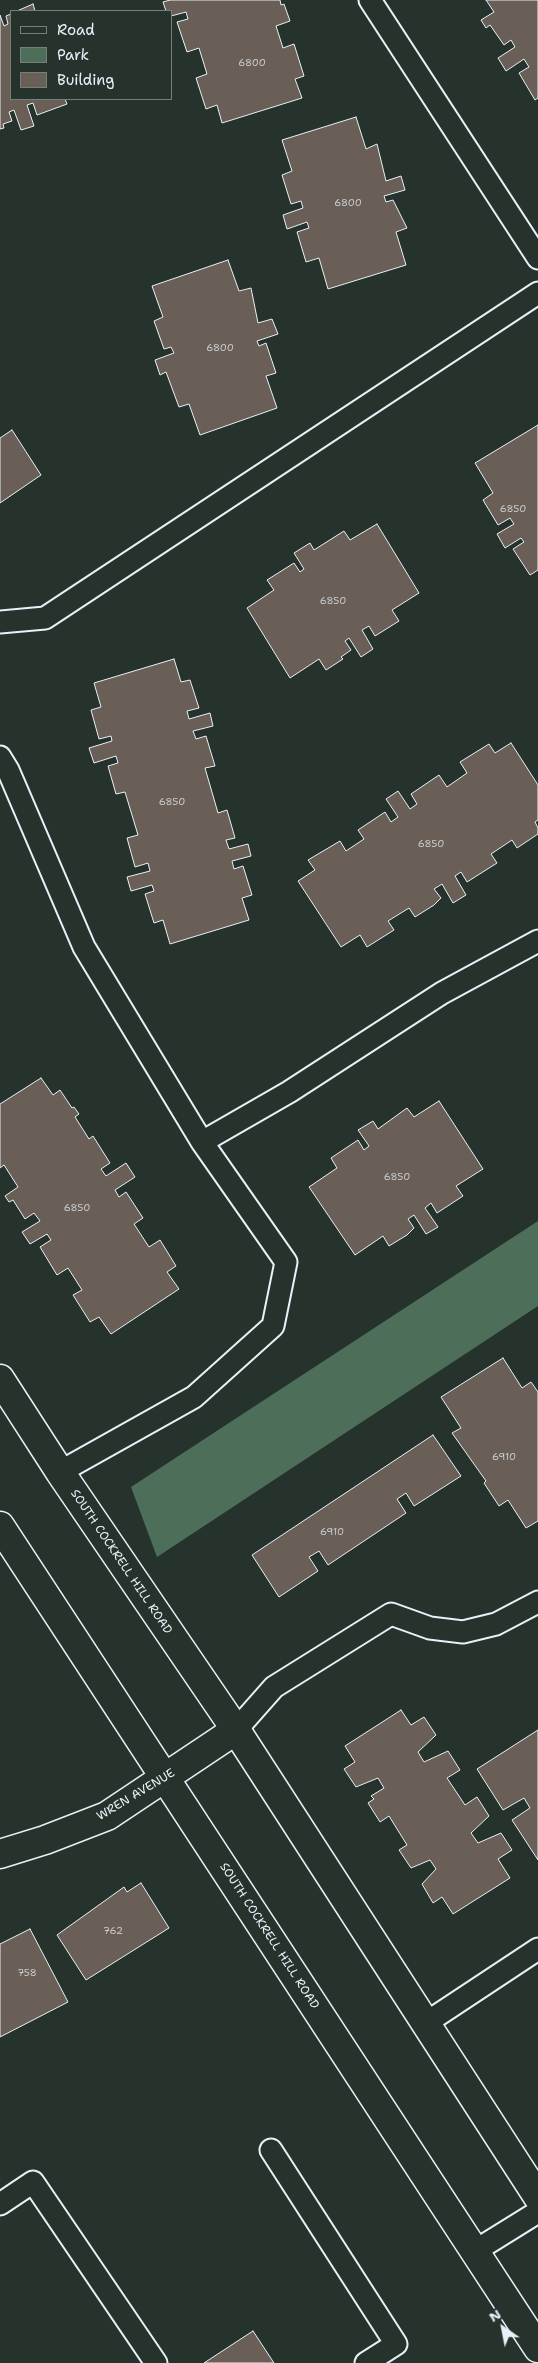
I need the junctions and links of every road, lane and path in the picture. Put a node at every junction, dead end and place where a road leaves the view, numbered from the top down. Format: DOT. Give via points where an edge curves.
graph roads {
  1 [pos="370,0"];
  2 [pos="538,258"];
  3 [pos="538,293"];
  4 [pos="0,622"];
  5 [pos="0,757"];
  6 [pos="538,941"];
  7 [pos="202,1142"];
  8 [pos="0,1379"];
  9 [pos="60,1472"];
  10 [pos="0,1526"];
  11 [pos="538,1602"];
  12 [pos="236,1730"];
  13 [pos="166,1778"];
  14 [pos="0,1854"];
  15 [pos="538,1948"];
  16 [pos="426,2023"];
  17 [pos="271,2150"];
  18 [pos="538,2197"];
  19 [pos="0,2204"];
  20 [pos="538,2212"];
  21 [pos="475,2251"];
  22 [pos="538,2348"];
  23 [pos="156,2363"];
  24 [pos="366,2363"];
  1 -- 2 [label="lane"];
  3 -- 4 [label="lane" via="45,618"];
  5 -- 7 [label="lane" via="84,947"];
  6 -- 7 [label="lane" via="442,993 289,1092"];
  7 -- 9 [label="lane" via="286,1262 272,1326 194,1397"];
  8 -- 9 [label="main road, SOUTH COCKRELL HILL ROAD"];
  9 -- 12 [label="main road, SOUTH COCKRELL HILL ROAD"];
  10 -- 13 [label="main road, SOUTH COCKRELL HILL ROAD"];
  11 -- 12 [label="lane" via="496,1624 463,1632 430,1628 391,1614 274,1687"];
  12 -- 13 [label="main road, WREN AVENUE"];
  12 -- 16 [label="main road, SOUTH COCKRELL HILL ROAD"];
  13 -- 14 [label="main road, WREN AVENUE" via="107,1816"];
  13 -- 21 [label="main road, SOUTH COCKRELL HILL ROAD"];
  15 -- 16 [label="lane"];
  16 -- 18 [label="main road, SOUTH COCKRELL HILL ROAD"];
  17 -- 24 [label="lane" via="396,2344"];
  19 -- 23 [label="lane" via="33,2182"];
  20 -- 21 [label="lane"];
  21 -- 22 [label="main road, SOUTH COCKRELL HILL ROAD"];
}
